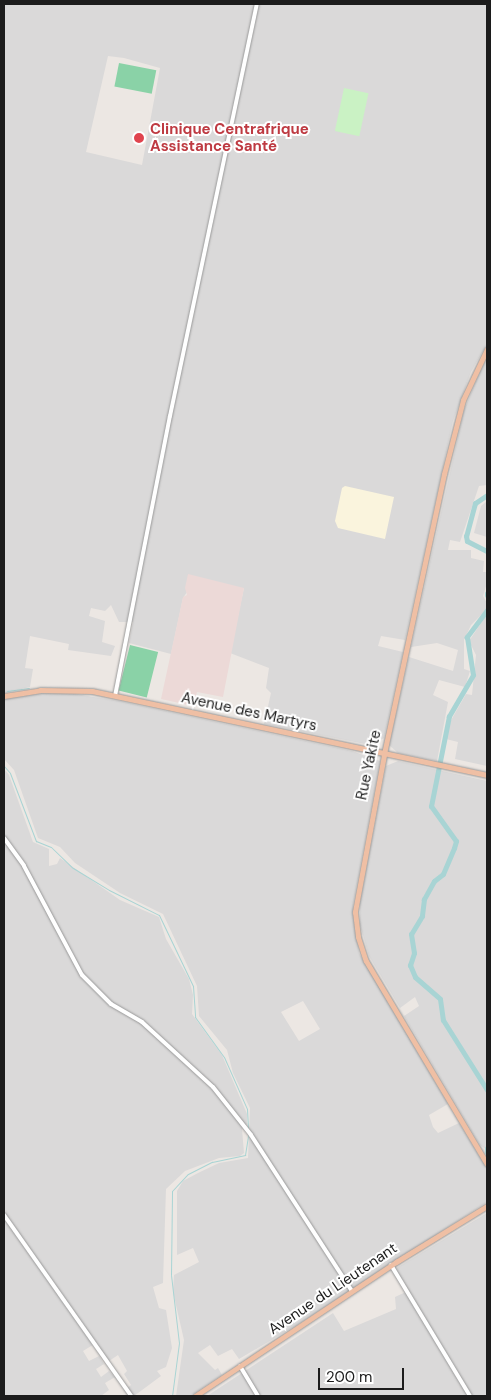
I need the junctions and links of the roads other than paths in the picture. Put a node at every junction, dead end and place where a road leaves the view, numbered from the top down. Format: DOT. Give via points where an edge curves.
graph roads {
  1 [pos="257,4"];
  2 [pos="487,349"];
  3 [pos="4,696"];
  4 [pos="115,696"];
  5 [pos="384,755"];
  6 [pos="487,776"];
  7 [pos="4,838"];
  8 [pos="487,1164"];
  9 [pos="487,1206"];
  10 [pos="4,1215"];
  11 [pos="391,1265"];
  12 [pos="352,1291"];
  13 [pos="240,1366"];
  14 [pos="131,1396"];
  15 [pos="195,1396"];
  16 [pos="258,1396"];
  17 [pos="470,1396"];
  1 -- 4 [label="street"];
  2 -- 5 [label="main road, Rue Yakite" via="460,410"];
  3 -- 4 [label="main road, Avenue des Martyrs" via="61,689"];
  4 -- 5 [label="main road, Avenue des Martyrs"];
  5 -- 6 [label="main road, Avenue des Martyrs"];
  5 -- 8 [label="main road, Rue Yakite" via="356,899 358,937 366,961"];
  7 -- 12 [label="street" via="24,866 82,975 111,1004 140,1020 202,1075 251,1135"];
  9 -- 11 [label="main road, Avenue du Lieutenant"];
  10 -- 14 [label="street"];
  11 -- 12 [label="main road, Avenue du Lieutenant"];
  11 -- 17 [label="street"];
  12 -- 13 [label="main road, Avenue du Lieutenant"];
  13 -- 15 [label="main road, Avenue du Lieutenant"];
  13 -- 16 [label="street"];
}
